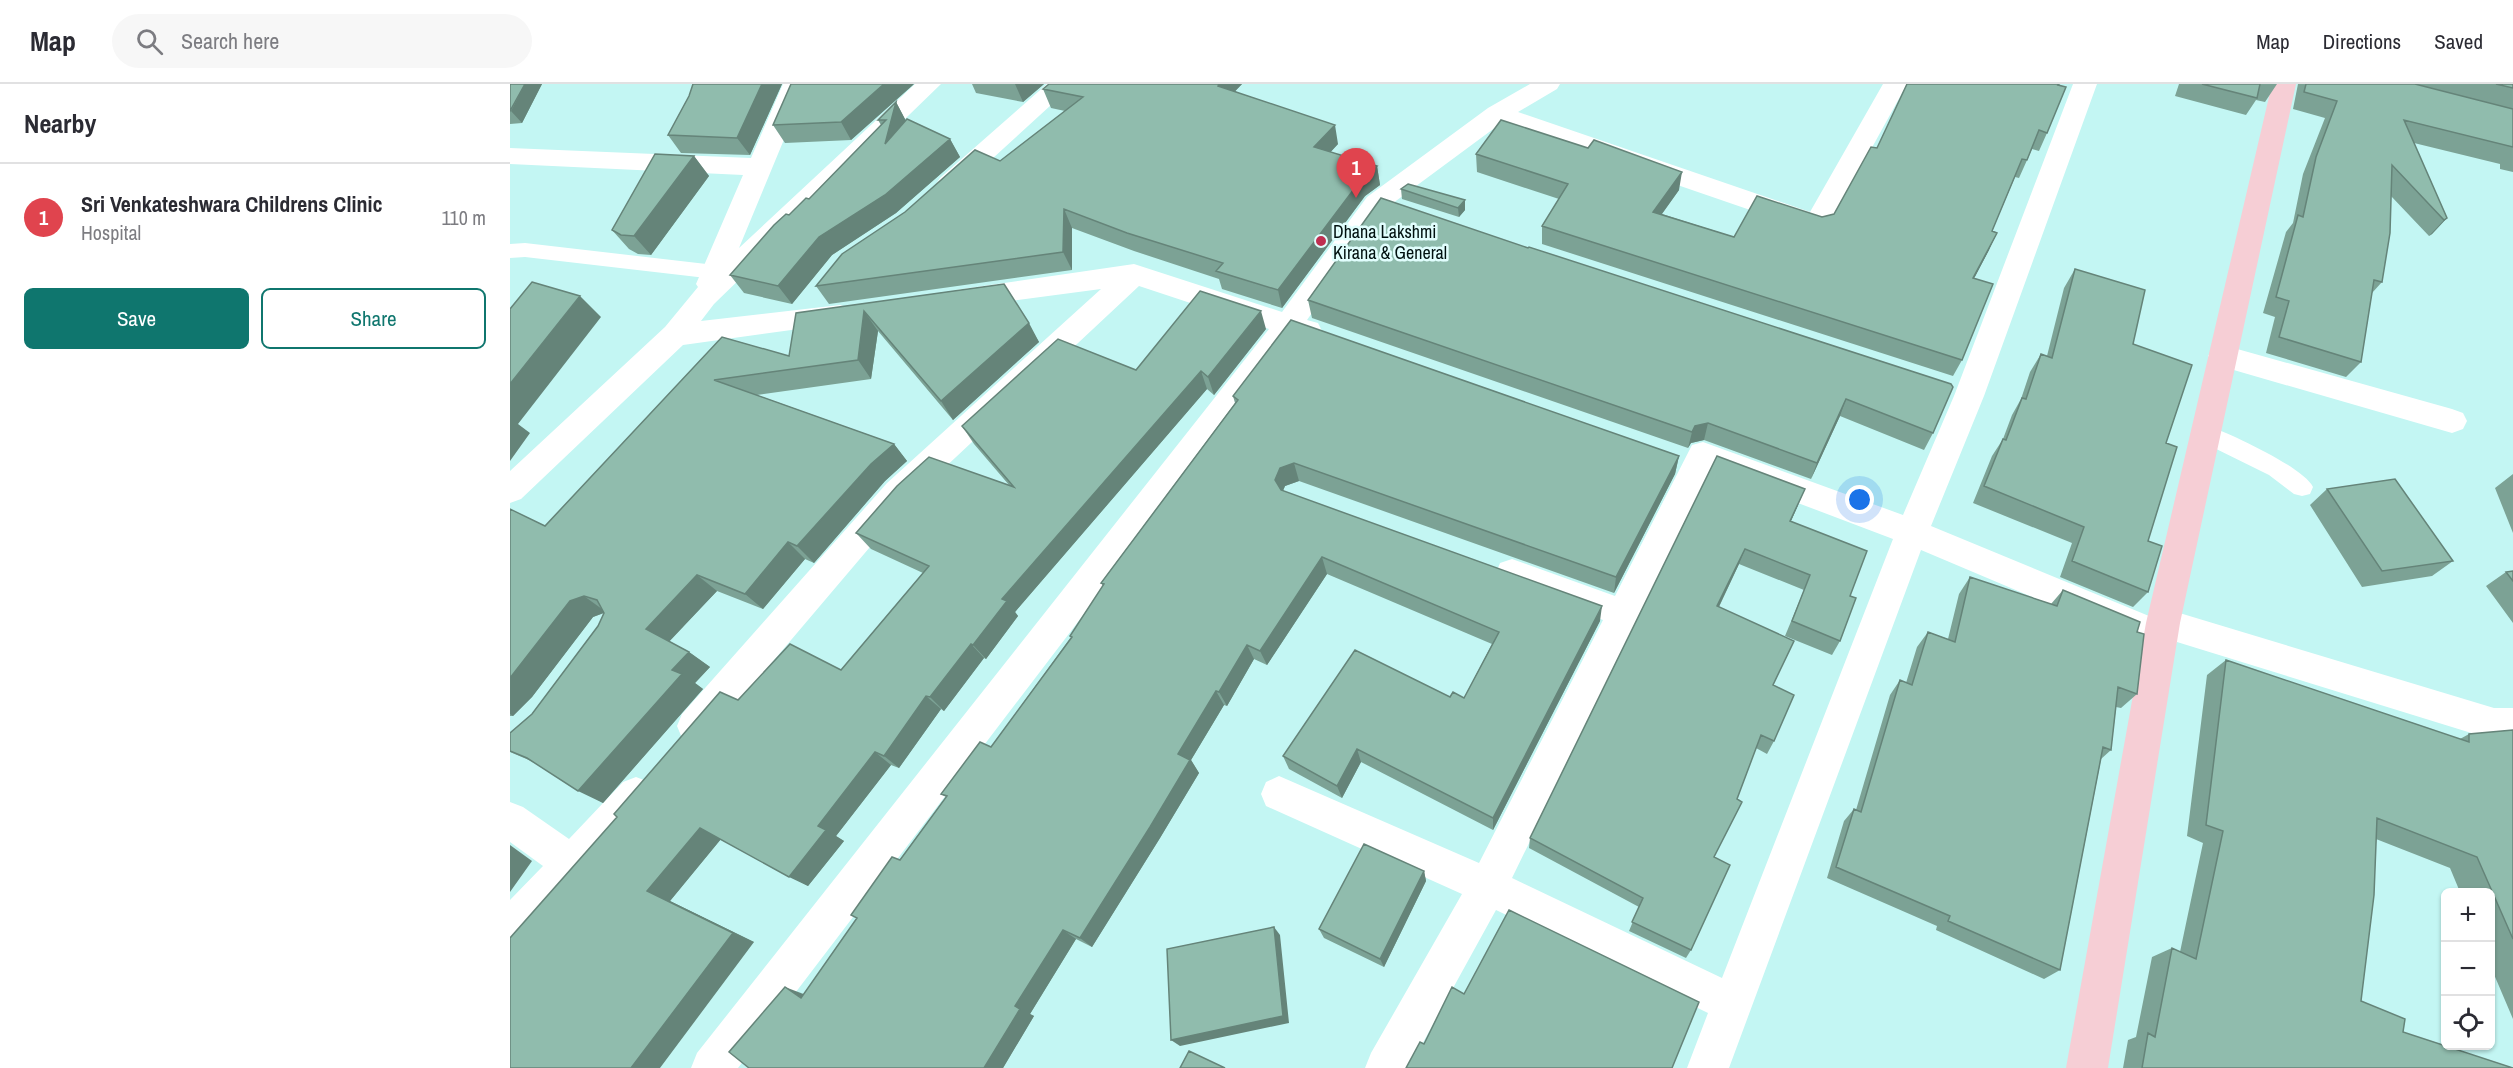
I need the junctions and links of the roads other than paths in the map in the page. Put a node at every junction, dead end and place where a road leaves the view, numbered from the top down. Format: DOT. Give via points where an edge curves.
graph roads {
  1 [pos="795,84"];
  2 [pos="929,84"];
  3 [pos="1062,84"];
  4 [pos="1548,84"];
  5 [pos="1895,84"];
  6 [pos="2085,84"];
  7 [pos="2284,84"];
  8 [pos="1497,114"];
  9 [pos="510,156"];
  10 [pos="759,167"];
  11 [pos="932,199"];
  12 [pos="1376,203"];
  13 [pos="1410,214"];
  14 [pos="510,250"];
  15 [pos="1134,274"];
  16 [pos="710,284"];
  17 [pos="817,296"];
  18 [pos="936,301"];
  19 [pos="867,311"];
  20 [pos="797,321"];
  21 [pos="1289,324"];
  22 [pos="675,335"];
  23 [pos="1334,340"];
  24 [pos="2223,356"];
  25 [pos="2452,421"];
  26 [pos="2206,434"];
  27 [pos="2302,488"];
  28 [pos="510,490"];
  29 [pos="1912,532"];
  30 [pos="1489,565"];
  31 [pos="1623,613"];
  32 [pos="2163,630"];
  33 [pos="2513,724"];
  34 [pos="675,750"];
  35 [pos="652,776"];
  36 [pos="1279,794"];
  37 [pos="510,820"];
  38 [pos="573,864"];
  39 [pos="1488,885"];
  40 [pos="510,928"];
  41 [pos="1731,1003"];
  42 [pos="712,1068"];
  43 [pos="1386,1068"];
  44 [pos="1708,1068"];
  45 [pos="2087,1068"];
  1 -- 10 [label="street"];
  2 -- 16 [label="street"];
  3 -- 11 [label="street"];
  4 -- 8 [label="street"];
  5 -- 8 [label="street" via="1817,224"];
  6 -- 29 [label="street" via="1957,392"];
  7 -- 24 [label="street"];
  8 -- 12 [label="street"];
  9 -- 10 [label="street"];
  10 -- 16 [label="street"];
  12 -- 13 [label="street"];
  12 -- 21 [label="street"];
  14 -- 16 [label="lane" via="531,250"];
  15 -- 18 [label="street"];
  15 -- 21 [label="street"];
  15 -- 34 [label="street" via="898,492"];
  16 -- 22 [label="street"];
  17 -- 20 [label="street"];
  19 -- 20 [label="street"];
  20 -- 22 [label="street"];
  21 -- 23 [label="street"];
  21 -- 42 [label="street"];
  22 -- 28 [label="street"];
  24 -- 25 [label="street"];
  24 -- 26 [label="street"];
  26 -- 27 [label="lane" via="2277,469"];
  26 -- 32 [label="street"];
  29 -- 31 [label="street" via="1703,454 1684,462"];
  29 -- 32 [label="street"];
  29 -- 41 [label="street"];
  30 -- 31 [label="street"];
  31 -- 39 [label="street"];
  32 -- 33 [label="street" via="2494,724"];
  32 -- 45 [label="street"];
  35 -- 38 [label="street"];
  36 -- 39 [label="street"];
  37 -- 38 [label="street"];
  38 -- 40 [label="street"];
  39 -- 41 [label="street"];
  39 -- 43 [label="street"];
  41 -- 44 [label="street"];
}
